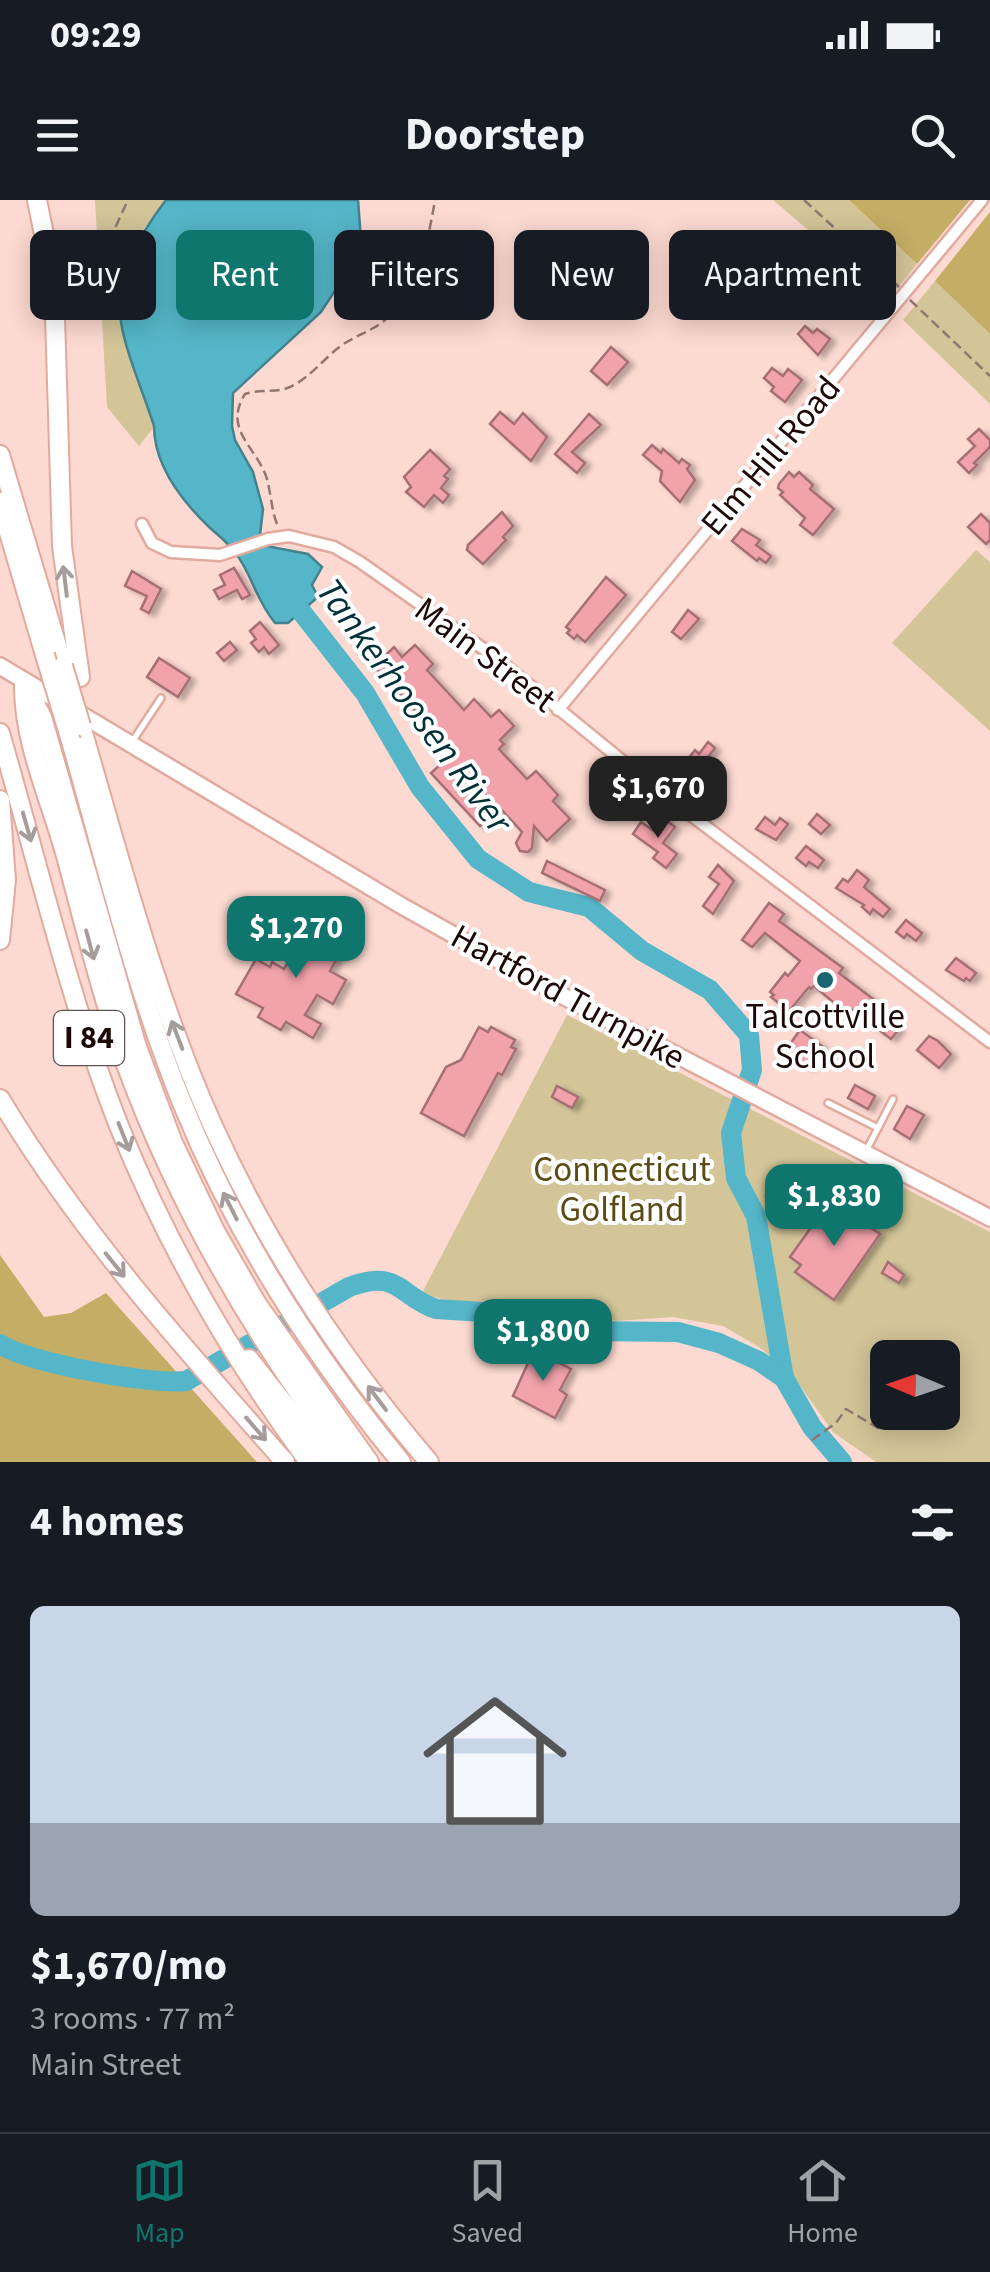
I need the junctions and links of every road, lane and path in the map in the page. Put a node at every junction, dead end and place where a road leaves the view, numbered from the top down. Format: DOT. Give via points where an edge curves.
graph roads {
  1 [pos="38,200"];
  2 [pos="128,200"];
  3 [pos="435,200"];
  4 [pos="804,200"];
  5 [pos="982,200"];
  6 [pos="114,230"];
  7 [pos="902,290"];
  8 [pos="909,299"];
  9 [pos="990,376"];
  10 [pos="0,455"];
  11 [pos="0,502"];
  12 [pos="142,524"];
  13 [pos="289,536"];
  14 [pos="0,666"];
  15 [pos="24,682"];
  16 [pos="160,698"];
  17 [pos="558,710"];
  18 [pos="0,733"];
  19 [pos="76,734"];
  20 [pos="130,745"];
  21 [pos="0,800"];
  22 [pos="0,940"];
  23 [pos="990,1042"];
  24 [pos="0,1099"];
  25 [pos="893,1099"];
  26 [pos="828,1103"];
  27 [pos="878,1128"];
  28 [pos="864,1153"];
  29 [pos="990,1218"];
  30 [pos="271,1368"];
  31 [pos="883,1431"];
  32 [pos="812,1440"];
  33 [pos="285,1462"];
  34 [pos="309,1462"];
  35 [pos="330,1462"];
  36 [pos="349,1462"];
  37 [pos="369,1462"];
  38 [pos="401,1462"];
  39 [pos="429,1462"];
  19 -- 1 [label="highway, one-way, bridge" via="80,677 62,546 54,284"];
  2 -- 6 [label="path"];
  3 -- 13 [label="path" via="428,244 388,317 302,380 245,394 239,403 238,431 266,475 278,527"];
  4 -- 7 [label="path"];
  5 -- 17 [label="street, Elm Hill Road"];
  8 -- 9 [label="path"];
  10 -- 19 [label="highway, I 84, bridge" via="63,666"];
  11 -- 19 [label="highway, bridge"];
  12 -- 13 [label="street, Main Street" via="152,543 200,556"];
  13 -- 17 [label="street, Main Street" via="360,562"];
  14 -- 15 [label="main road, Hartford Turnpike"];
  15 -- 20 [label="main road, Hartford Turnpike"];
  15 -- 30 [label="highway" via="32,740 126,1064 167,1165 251,1308"];
  16 -- 20 [label="lane"];
  17 -- 23 [label="street, Main Street"];
  18 -- 30 [label="highway, I 84, one-way" via="111,1104 156,1208 232,1348"];
  38 -- 19 [label="highway, one-way" via="311,1342 220,1186 164,1056"];
  39 -- 19 [label="highway, I 84, one-way" via="329,1331 237,1176 150,959 88,752"];
  20 -- 28 [label="main road, Hartford Turnpike" via="436,925"];
  21 -- 22 [label="highway" via="6,865"];
  24 -- 33 [label="highway, one-way" via="91,1235"];
  25 -- 27 [label="lane"];
  26 -- 27 [label="lane"];
  27 -- 28 [label="lane"];
  28 -- 29 [label="main road, Hartford Turnpike"];
  30 -- 34 [label="highway, I 84"];
  30 -- 35 [label="highway"];
  30 -- 36 [label="highway"];
  30 -- 37 [label="highway"];
  31 -- 32 [label="path" via="846,1410"];
}
